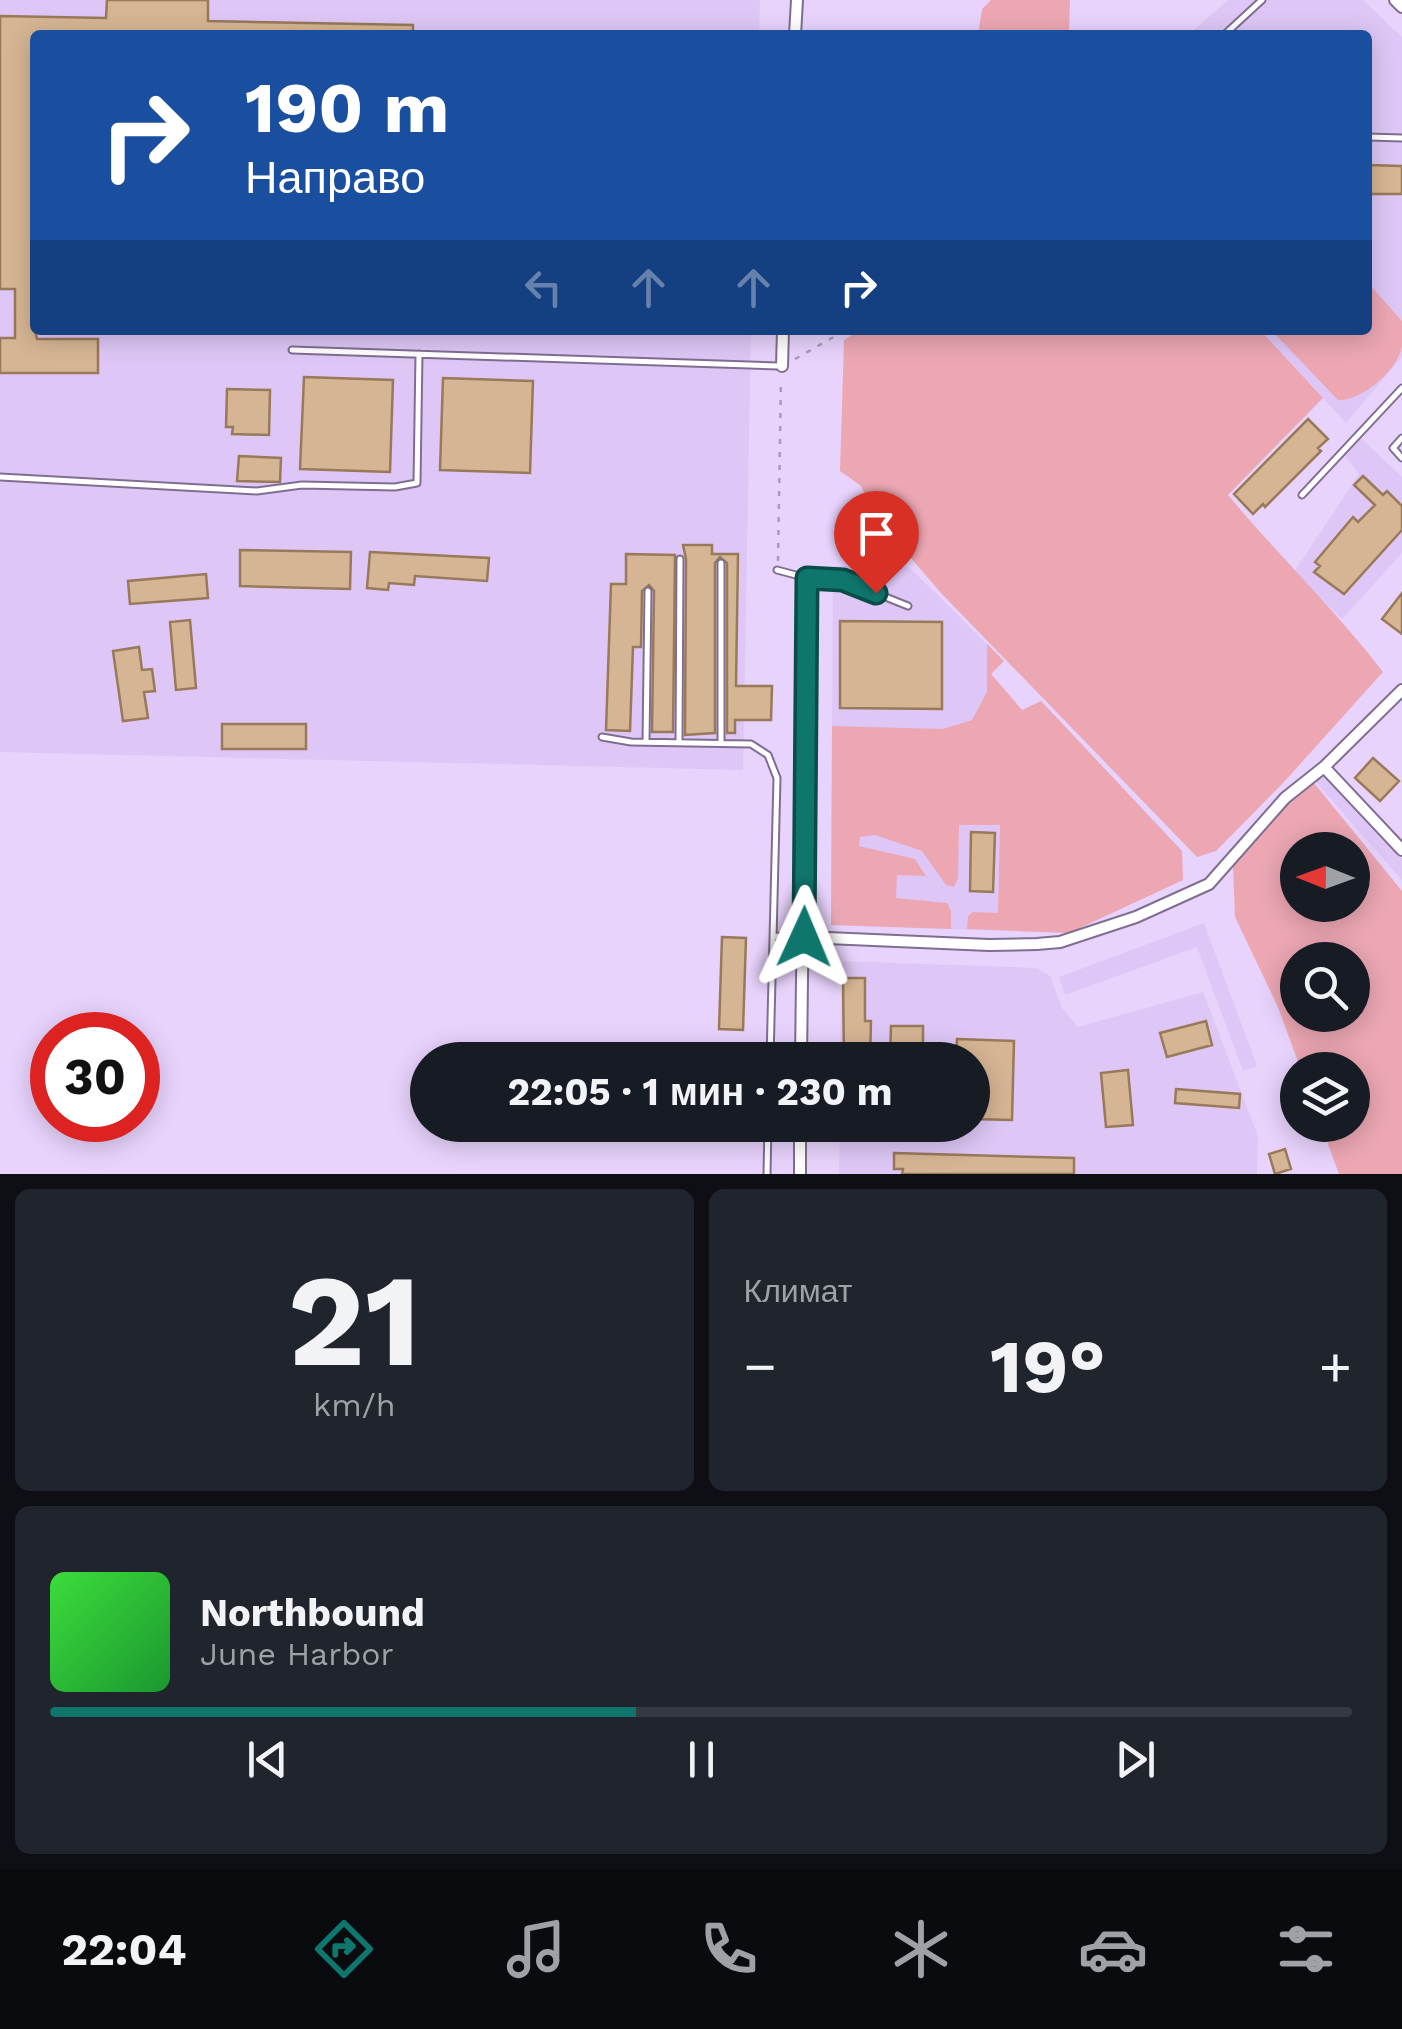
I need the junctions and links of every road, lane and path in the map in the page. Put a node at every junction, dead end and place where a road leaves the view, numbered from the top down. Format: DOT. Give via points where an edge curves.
graph roads {
  1 [pos="797,0"];
  2 [pos="1262,0"];
  3 [pos="1395,0"];
  4 [pos="1402,7"];
  5 [pos="795,30"];
  6 [pos="1229,30"];
  7 [pos="1372,137"];
  8 [pos="1402,138"];
  9 [pos="783,335"];
  10 [pos="837,335"];
  11 [pos="292,350"];
  12 [pos="419,354"];
  13 [pos="782,366"];
  14 [pos="1402,388"];
  15 [pos="1402,438"];
  16 [pos="1402,458"];
  17 [pos="0,477"];
  18 [pos="1302,494"];
  19 [pos="680,559"];
  20 [pos="721,563"];
  21 [pos="778,570"];
  22 [pos="807,578"];
  23 [pos="648,591"];
  24 [pos="908,606"];
  25 [pos="1402,690"];
  26 [pos="602,736"];
  27 [pos="646,742"];
  28 [pos="678,742"];
  29 [pos="721,743"];
  30 [pos="1324,767"];
  31 [pos="1402,850"];
  32 [pos="773,936"];
  33 [pos="804,937"];
  34 [pos="770,1042"];
  35 [pos="801,1042"];
  36 [pos="767,1142"];
  37 [pos="800,1142"];
  38 [pos="766,1174"];
  39 [pos="800,1174"];
  1 -- 5 [label="street"];
  2 -- 6 [label="lane"];
  3 -- 4 [label="street"];
  7 -- 8 [label="lane"];
  9 -- 13 [label="street"];
  10 -- 13 [label="path"];
  11 -- 12 [label="lane"];
  12 -- 13 [label="lane"];
  12 -- 17 [label="lane" via="416,483 257,491"];
  13 -- 21 [label="path"];
  14 -- 18 [label="lane"];
  15 -- 16 [label="lane" via="1393,448"];
  19 -- 28 [label="lane"];
  20 -- 29 [label="lane"];
  21 -- 22 [label="lane"];
  22 -- 24 [label="lane" via="843,580"];
  22 -- 33 [label="street"];
  23 -- 27 [label="lane"];
  25 -- 30 [label="street"];
  26 -- 27 [label="lane"];
  27 -- 28 [label="lane"];
  28 -- 29 [label="lane"];
  29 -- 32 [label="lane" via="750,744 768,755 776,778"];
  30 -- 31 [label="street"];
  30 -- 33 [label="street" via="1284,798 1209,884 1100,930 1021,944"];
  32 -- 33 [label="lane"];
  32 -- 34 [label="lane"];
  33 -- 35 [label="street"];
  36 -- 38 [label="lane"];
  37 -- 39 [label="street"];
}
